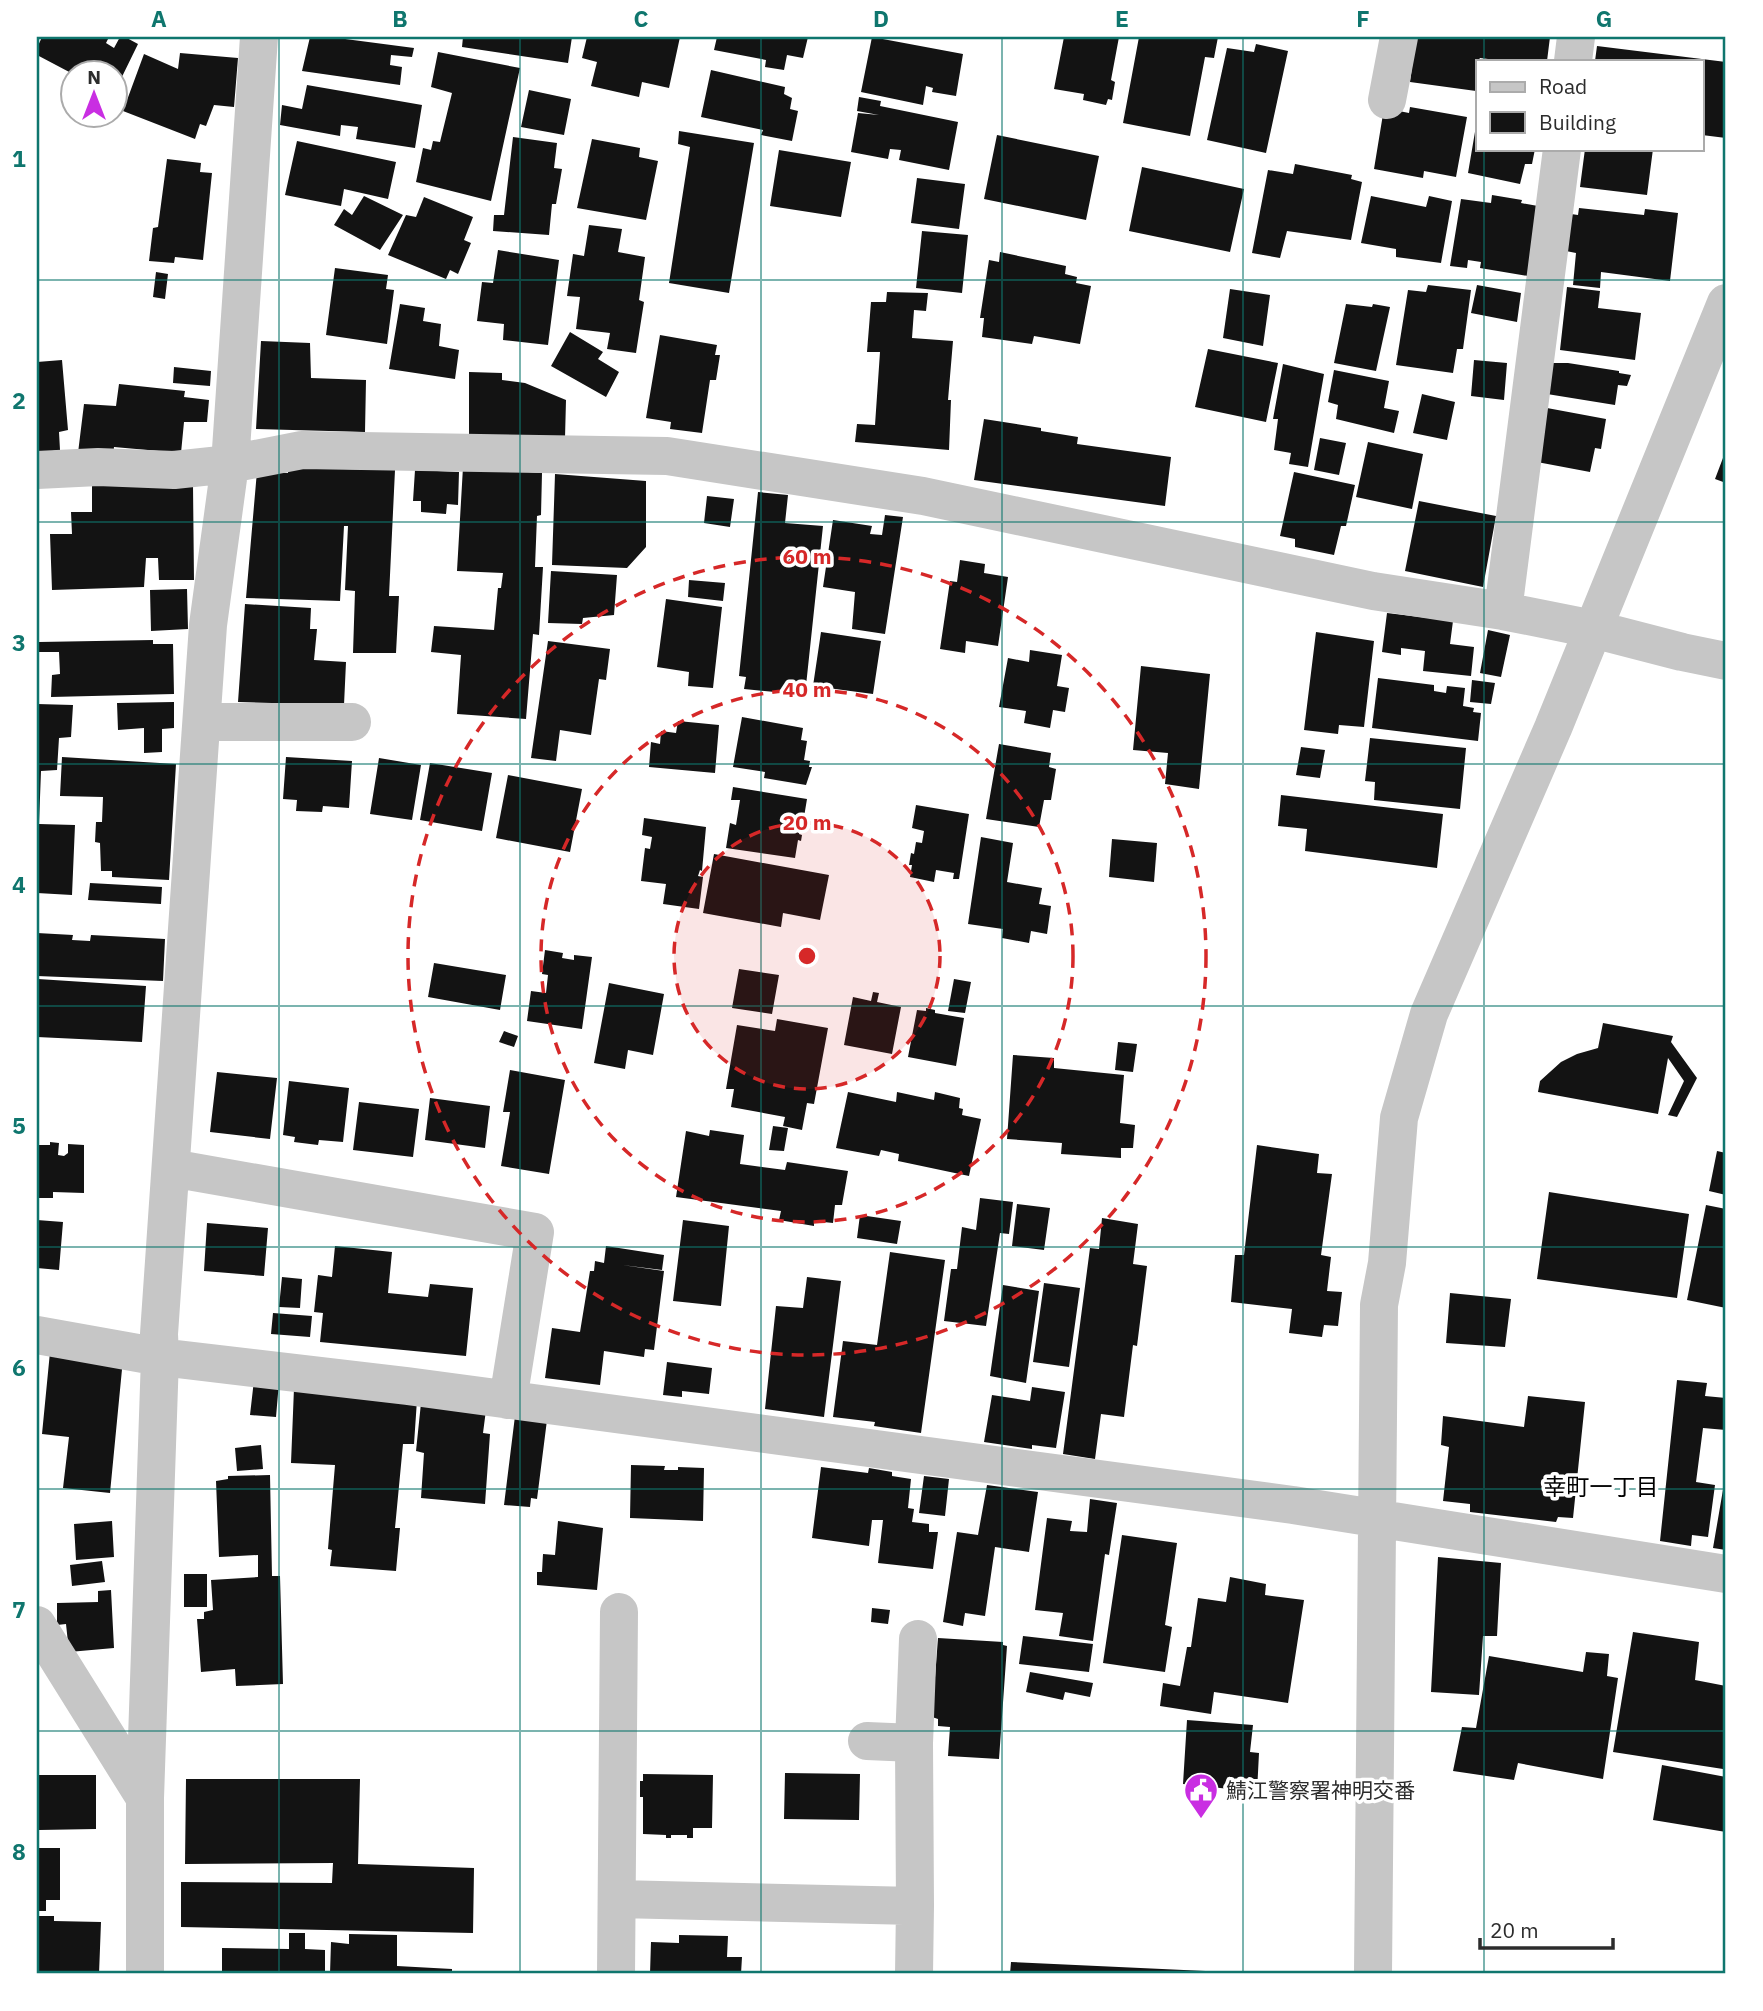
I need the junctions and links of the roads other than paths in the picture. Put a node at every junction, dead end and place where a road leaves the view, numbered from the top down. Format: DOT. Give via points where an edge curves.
graph roads {
  1 [pos="258,37"];
  2 [pos="1399,37"];
  3 [pos="1576,37"];
  4 [pos="1573,60"];
  5 [pos="1387,100"];
  6 [pos="1562,150"];
  7 [pos="1726,303"];
  8 [pos="230,464"];
  9 [pos="37,470"];
  10 [pos="1503,611"];
  11 [pos="1593,629"];
  12 [pos="1726,661"];
  13 [pos="202,722"];
  14 [pos="352,722"];
  15 [pos="171,1168"];
  16 [pos="37,1335"];
  17 [pos="160,1357"];
  18 [pos="508,1400"];
  19 [pos="1378,1518"];
  20 [pos="1726,1574"];
  21 [pos="620,1612"];
  22 [pos="37,1625"];
  23 [pos="918,1639"];
  24 [pos="867,1741"];
  25 [pos="914,1743"];
  26 [pos="145,1798"];
  27 [pos="618,1899"];
  28 [pos="915,1906"];
  29 [pos="145,1974"];
  30 [pos="616,1974"];
  31 [pos="914,1974"];
  32 [pos="1373,1974"];
  1 -- 8 [label="street"];
  2 -- 5 [label="street"];
  3 -- 4 [label="street"];
  6 -- 10 [label="street"];
  7 -- 11 [label="street"];
  8 -- 9 [label="street" via="174,470"];
  8 -- 10 [label="street" via="302,450 667,456 923,496 1373,591"];
  8 -- 13 [label="street" via="208,625"];
  10 -- 11 [label="street"];
  11 -- 12 [label="street"];
  11 -- 19 [label="street" via="1429,1014 1399,1118 1379,1305"];
  13 -- 14 [label="street"];
  13 -- 15 [label="street"];
  15 -- 17 [label="street"];
  15 -- 18 [label="street" via="535,1232"];
  16 -- 17 [label="street"];
  17 -- 18 [label="street"];
  17 -- 26 [label="street"];
  18 -- 19 [label="street"];
  19 -- 20 [label="street"];
  19 -- 32 [label="street"];
  21 -- 27 [label="street"];
  22 -- 26 [label="street"];
  23 -- 25 [label="street"];
  24 -- 25 [label="street"];
  25 -- 28 [label="street"];
  26 -- 29 [label="street"];
  27 -- 28 [label="street"];
  27 -- 30 [label="street"];
  28 -- 31 [label="street"];
}
